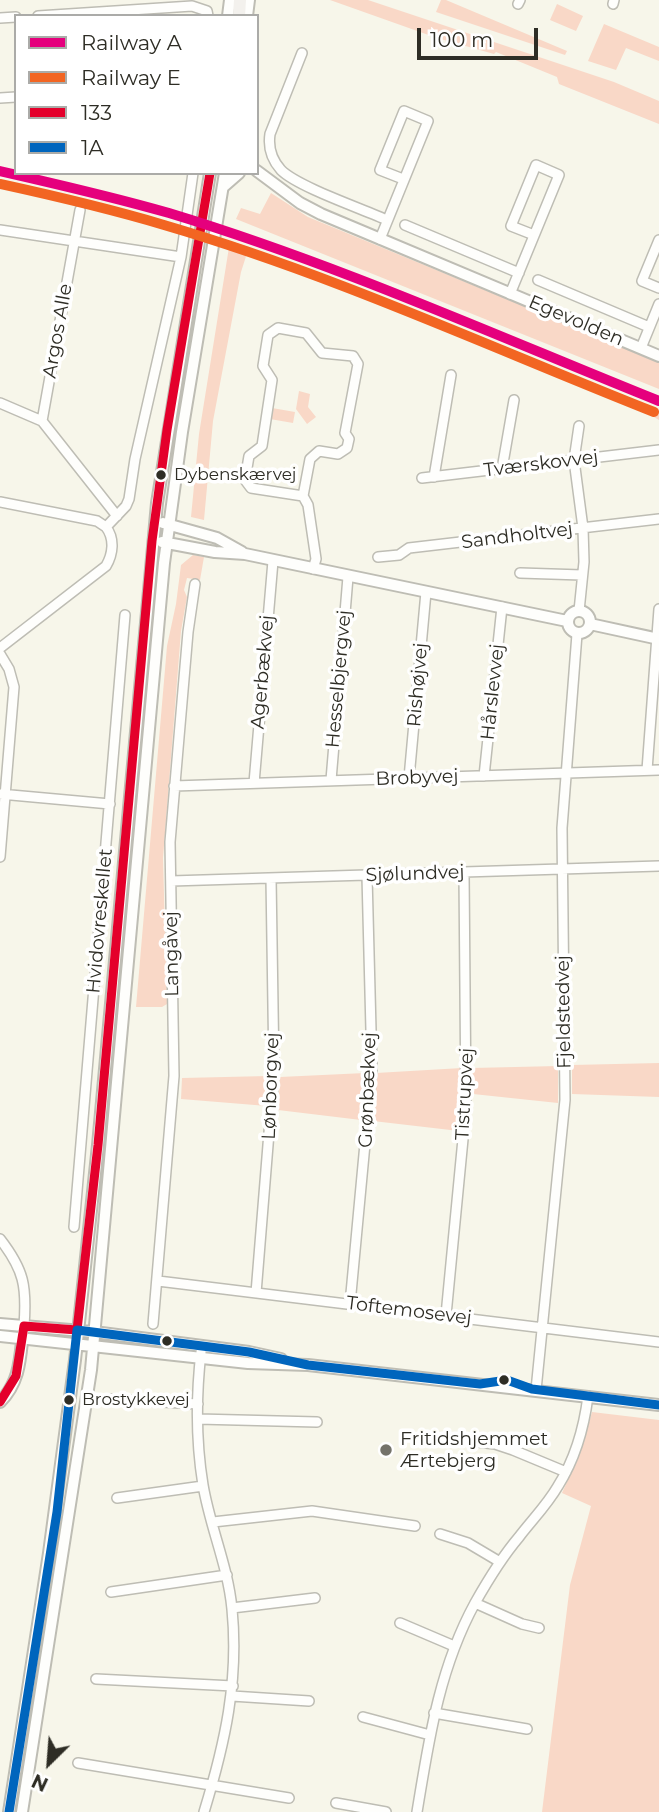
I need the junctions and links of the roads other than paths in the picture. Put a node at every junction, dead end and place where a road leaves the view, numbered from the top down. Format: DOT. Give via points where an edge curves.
graph roads {
  1 [pos="207,13"];
  2 [pos="69,14"];
  3 [pos="302,53"];
  4 [pos="259,164"];
  5 [pos="259,172"];
  6 [pos="193,175"];
  7 [pos="210,175"];
  8 [pos="225,175"];
  9 [pos="237,175"];
  10 [pos="403,179"];
  11 [pos="223,187"];
  12 [pos="284,189"];
  13 [pos="80,210"];
  14 [pos="387,220"];
  15 [pos="405,225"];
  16 [pos="0,230"];
  17 [pos="534,235"];
  18 [pos="380,239"];
  19 [pos="659,240"];
  20 [pos="75,241"];
  21 [pos="181,257"];
  22 [pos="519,273"];
  23 [pos="538,280"];
  24 [pos="659,288"];
  25 [pos="510,294"];
  26 [pos="659,304"];
  27 [pos="649,327"];
  28 [pos="641,348"];
  29 [pos="659,356"];
  30 [pos="451,375"];
  31 [pos="514,400"];
  32 [pos="0,403"];
  33 [pos="42,421"];
  34 [pos="579,426"];
  35 [pos="659,450"];
  36 [pos="574,460"];
  37 [pos="502,469"];
  38 [pos="434,477"];
  39 [pos="422,478"];
  40 [pos="303,496"];
  41 [pos="0,502"];
  42 [pos="117,516"];
  43 [pos="659,519"];
  44 [pos="155,521"];
  45 [pos="169,525"];
  46 [pos="107,527"];
  47 [pos="583,528"];
  48 [pos="152,541"];
  49 [pos="167,543"];
  50 [pos="244,554"];
  51 [pos="377,557"];
  52 [pos="273,561"];
  53 [pos="313,569"];
  54 [pos="520,573"];
  55 [pos="582,575"];
  56 [pos="348,577"];
  57 [pos="195,584"];
  58 [pos="426,592"];
  59 [pos="502,607"];
  60 [pos="659,609"];
  61 [pos="579,611"];
  62 [pos="125,615"];
  63 [pos="568,621"];
  64 [pos="590,624"];
  65 [pos="577,634"];
  66 [pos="658,639"];
  67 [pos="0,648"];
  68 [pos="0,654"];
  69 [pos="659,770"];
  70 [pos="647,771"];
  71 [pos="566,773"];
  72 [pos="484,776"];
  73 [pos="409,778"];
  74 [pos="331,780"];
  75 [pos="254,783"];
  76 [pos="174,786"];
  77 [pos="3,794"];
  78 [pos="110,804"];
  79 [pos="0,857"];
  80 [pos="659,866"];
  81 [pos="562,869"];
  82 [pos="464,873"];
  83 [pos="367,876"];
  84 [pos="271,878"];
  85 [pos="171,881"];
  86 [pos="74,1227"];
  87 [pos="0,1239"];
  88 [pos="158,1281"];
  89 [pos="256,1293"];
  90 [pos="350,1304"];
  91 [pos="446,1315"];
  92 [pos="0,1324"];
  93 [pos="153,1324"];
  94 [pos="24,1326"];
  95 [pos="543,1326"];
  96 [pos="77,1330"];
  97 [pos="94,1332"];
  98 [pos="0,1336"];
  99 [pos="22,1339"];
  100 [pos="659,1342"];
  101 [pos="76,1345"];
  102 [pos="201,1346"];
  103 [pos="93,1347"];
  104 [pos="200,1358"];
  105 [pos="308,1365"];
  106 [pos="536,1390"];
  107 [pos="589,1396"];
  108 [pos="110,1399"];
  109 [pos="0,1402"];
  110 [pos="198,1404"];
  111 [pos="659,1405"];
  112 [pos="198,1419"];
  113 [pos="317,1422"];
  114 [pos="452,1439"];
  115 [pos="566,1472"];
  116 [pos="203,1486"];
  117 [pos="117,1498"];
  118 [pos="213,1522"];
  119 [pos="415,1526"];
  120 [pos="440,1534"];
  121 [pos="500,1562"];
  122 [pos="227,1575"];
  123 [pos="111,1592"];
  124 [pos="315,1598"];
  125 [pos="475,1603"];
  126 [pos="232,1608"];
  127 [pos="400,1623"];
  128 [pos="539,1628"];
  129 [pos="454,1646"];
  130 [pos="96,1679"];
  131 [pos="232,1691"];
  132 [pos="309,1700"];
  133 [pos="434,1713"];
  134 [pos="363,1717"];
  135 [pos="527,1729"];
  136 [pos="430,1735"];
  137 [pos="78,1763"];
  138 [pos="212,1785"];
  139 [pos="289,1798"];
  140 [pos="336,1803"];
  141 [pos="9,1812"];
  142 [pos="22,1812"];
  143 [pos="204,1812"];
  144 [pos="386,1812"];
  145 [pos="417,1812"];
  1 -- 2 [label="street" via="192,6"];
  3 -- 14 [label="street" via="270,134 275,162 292,178"];
  4 -- 12 [label="street, Egevolden"];
  5 -- 12 [label="street, Egevolden"];
  6 -- 21 [label="street"];
  7 -- 44 [label="street"];
  8 -- 11 [label="street"];
  9 -- 11 [label="street"];
  10 -- 10 [label="street" via="428,121 404,111 380,170"];
  10 -- 14 [label="street"];
  11 -- 45 [label="street"];
  12 -- 18 [label="street, Egevolden" via="321,214"];
  13 -- 20 [label="street, Argos Alle"];
  14 -- 18 [label="street"];
  15 -- 22 [label="street, Egevolden"];
  16 -- 20 [label="street"];
  17 -- 17 [label="street, Egevolden" via="559,175 536,166 512,226"];
  17 -- 22 [label="street, Egevolden"];
  18 -- 25 [label="street, Egevolden"];
  19 -- 24 [label="street" via="642,281"];
  20 -- 21 [label="street"];
  20 -- 33 [label="street, Argos Alle"];
  21 -- 42 [label="street" via="129,499"];
  22 -- 25 [label="street, Egevolden"];
  23 -- 27 [label="street, Egevolden"];
  25 -- 28 [label="street, Egevolden"];
  26 -- 27 [label="street, Egevolden"];
  27 -- 28 [label="street, Egevolden"];
  28 -- 29 [label="street, Egevolden"];
  30 -- 38 [label="street"];
  31 -- 37 [label="street"];
  32 -- 33 [label="street"];
  33 -- 42 [label="street"];
  34 -- 36 [label="street"];
  35 -- 36 [label="street, Tværskovvej"];
  36 -- 37 [label="street, Tværskovvej"];
  36 -- 47 [label="street"];
  37 -- 38 [label="street, Tværskovvej"];
  38 -- 39 [label="street, Tværskovvej"];
  40 -- 40 [label="street" via="251,488 245,480 249,456 262,446 272,380 263,366 268,335 278,328 306,333 322,354 353,356 358,364 345,433 347,448 338,454 319,451 310,459"];
  40 -- 53 [label="street" via="316,559"];
  41 -- 46 [label="street" via="97,521"];
  42 -- 46 [label="street"];
  43 -- 47 [label="street, Sandholtvej"];
  44 -- 45 [label="street"];
  44 -- 48 [label="street"];
  45 -- 49 [label="street"];
  45 -- 50 [label="street" via="217,538"];
  46 -- 67 [label="street" via="112,555 106,566"];
  47 -- 51 [label="street, Sandholtvej" via="410,548 399,555"];
  47 -- 55 [label="street"];
  48 -- 49 [label="street"];
  48 -- 96 [label="street"];
  49 -- 50 [label="street"];
  49 -- 97 [label="street"];
  50 -- 52 [label="street"];
  52 -- 53 [label="street"];
  52 -- 75 [label="street, Agerbækvej"];
  53 -- 56 [label="street"];
  54 -- 55 [label="street"];
  55 -- 61 [label="street"];
  56 -- 58 [label="street"];
  56 -- 74 [label="street, Hesselbjergvej"];
  57 -- 76 [label="street, Langåvej"];
  58 -- 59 [label="street"];
  58 -- 73 [label="street, Rishøjvej"];
  59 -- 63 [label="street"];
  59 -- 72 [label="street, Hårslevvej"];
  60 -- 66 [label="street"];
  61 -- 63 [label="street"];
  61 -- 64 [label="street" via="587,614"];
  62 -- 78 [label="street, Hvidovreskellet"];
  63 -- 65 [label="street"];
  64 -- 65 [label="street"];
  64 -- 66 [label="street"];
  65 -- 71 [label="street, Fjeldstedvej"];
  66 -- 70 [label="street"];
  68 -- 77 [label="street" via="14,687"];
  69 -- 70 [label="street, Brobyvej"];
  70 -- 71 [label="street, Brobyvej"];
  71 -- 72 [label="street, Brobyvej"];
  71 -- 81 [label="street, Fjeldstedvej"];
  72 -- 73 [label="street, Brobyvej"];
  73 -- 74 [label="street, Brobyvej"];
  74 -- 75 [label="street, Brobyvej"];
  75 -- 76 [label="street, Brobyvej"];
  76 -- 85 [label="street, Langåvej"];
  77 -- 78 [label="street"];
  77 -- 79 [label="street"];
  78 -- 86 [label="street, Hvidovreskellet"];
  80 -- 81 [label="street, Sjølundvej"];
  81 -- 82 [label="street, Sjølundvej"];
  81 -- 95 [label="street, Fjeldstedvej" via="565,1100"];
  82 -- 83 [label="street, Sjølundvej"];
  82 -- 91 [label="street, Tistrupvej" via="466,1108"];
  83 -- 84 [label="street, Sjølundvej"];
  83 -- 90 [label="street, Grønbækvej" via="372,1069"];
  84 -- 85 [label="street, Sjølundvej"];
  84 -- 89 [label="street, Lønborgvej" via="274,1071"];
  85 -- 88 [label="street, Langåvej" via="174,1076"];
  87 -- 94 [label="street" via="20,1267"];
  88 -- 89 [label="street, Toftemosevej"];
  88 -- 93 [label="street, Langåvej"];
  89 -- 90 [label="street, Toftemosevej"];
  90 -- 91 [label="street, Toftemosevej"];
  91 -- 95 [label="street, Toftemosevej"];
  92 -- 94 [label="street"];
  94 -- 96 [label="street"];
  94 -- 99 [label="street"];
  95 -- 100 [label="street, Toftemosevej"];
  95 -- 106 [label="street, Fjeldstedvej"];
  96 -- 97 [label="street"];
  96 -- 101 [label="street"];
  97 -- 102 [label="street"];
  97 -- 103 [label="street"];
  98 -- 99 [label="street"];
  99 -- 101 [label="street"];
  99 -- 109 [label="street" via="19,1375"];
  101 -- 103 [label="street"];
  101 -- 141 [label="street"];
  102 -- 104 [label="street"];
  102 -- 105 [label="street"];
  103 -- 104 [label="street"];
  103 -- 142 [label="street"];
  104 -- 105 [label="street"];
  104 -- 110 [label="street"];
  105 -- 106 [label="street"];
  106 -- 107 [label="street"];
  107 -- 111 [label="street"];
  107 -- 115 [label="street"];
  108 -- 110 [label="street"];
  110 -- 112 [label="street"];
  112 -- 113 [label="street"];
  112 -- 116 [label="street"];
  114 -- 115 [label="street" via="495,1444"];
  115 -- 121 [label="street"];
  116 -- 117 [label="street"];
  116 -- 118 [label="street"];
  118 -- 119 [label="street" via="312,1511"];
  118 -- 122 [label="street"];
  120 -- 121 [label="street" via="468,1543"];
  121 -- 125 [label="street"];
  122 -- 123 [label="street"];
  122 -- 126 [label="street"];
  124 -- 126 [label="street"];
  125 -- 128 [label="street"];
  125 -- 129 [label="street"];
  126 -- 131 [label="street"];
  127 -- 129 [label="street"];
  129 -- 133 [label="street"];
  130 -- 131 [label="street"];
  131 -- 132 [label="street"];
  131 -- 138 [label="street"];
  133 -- 135 [label="street"];
  133 -- 136 [label="street"];
  134 -- 136 [label="street"];
  136 -- 145 [label="street"];
  137 -- 138 [label="street"];
  138 -- 139 [label="street"];
  138 -- 143 [label="street"];
  140 -- 144 [label="street"];
}
